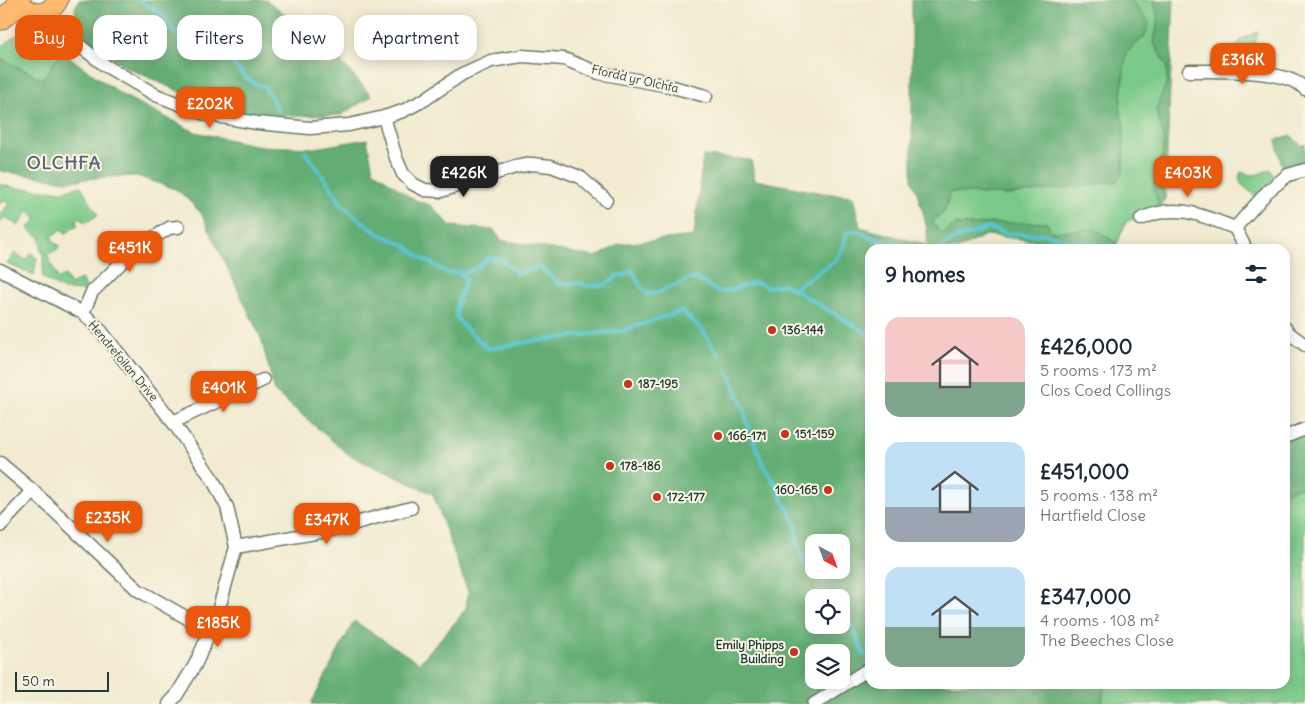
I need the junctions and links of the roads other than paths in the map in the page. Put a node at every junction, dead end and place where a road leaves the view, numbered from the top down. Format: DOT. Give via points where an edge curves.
graph roads {
  1 [pos="58,1"];
  2 [pos="24,6"];
  3 [pos="38,15"];
  4 [pos="61,15"];
  5 [pos="0,20"];
  6 [pos="83,48"];
  7 [pos="1219,51"];
  8 [pos="1189,71"];
  9 [pos="1217,71"];
  10 [pos="1305,89"];
  11 [pos="706,96"];
  12 [pos="384,117"];
  13 [pos="1305,170"];
  14 [pos="606,200"];
  15 [pos="1147,213"];
  16 [pos="178,228"];
  17 [pos="1234,228"];
  18 [pos="1243,244"];
  19 [pos="0,270"];
  20 [pos="82,313"];
  21 [pos="1290,334"];
  22 [pos="1305,346"];
  23 [pos="263,380"];
  24 [pos="173,422"];
  25 [pos="1305,429"];
  26 [pos="1290,435"];
  27 [pos="0,463"];
  28 [pos="33,491"];
  29 [pos="411,508"];
  30 [pos="0,526"];
  31 [pos="236,547"];
  32 [pos="210,631"];
  33 [pos="865,671"];
  34 [pos="169,704"];
  35 [pos="814,704"];
  1 -- 2 [label="main road" via="48,11"];
  1 -- 4 [label="street"];
  2 -- 3 [label="street, Ffordd yr Olchfa"];
  2 -- 5 [label="main road"];
  6 -- 12 [label="street, Ffordd yr Olchfa" via="106,66 156,95 205,114 310,128 349,125"];
  7 -- 9 [label="street"];
  8 -- 9 [label="street"];
  9 -- 10 [label="street" via="1253,72 1287,78"];
  11 -- 12 [label="street, Ffordd yr Olchfa" via="599,73 564,60 522,56 491,62 462,74 424,100"];
  12 -- 14 [label="street" via="403,174 425,190 442,191 532,164 551,166 580,177"];
  13 -- 17 [label="street" via="1288,175 1268,191"];
  15 -- 17 [label="street" via="1174,210 1198,214"];
  16 -- 20 [label="street" via="169,228 122,262 92,292"];
  17 -- 18 [label="street"];
  19 -- 20 [label="street, Hendrefoilan Drive"];
  20 -- 24 [label="street, Hendrefoilan Drive" via="101,331"];
  21 -- 22 [label="street"];
  23 -- 24 [label="street"];
  24 -- 31 [label="street, Hendrefoilan Drive" via="213,480 227,507"];
  25 -- 26 [label="street"];
  27 -- 28 [label="street"];
  28 -- 30 [label="street"];
  28 -- 32 [label="street" via="138,590"];
  29 -- 31 [label="street" via="326,531"];
  31 -- 32 [label="street"];
  32 -- 34 [label="street" via="195,665"];
  33 -- 35 [label="street"];
}
